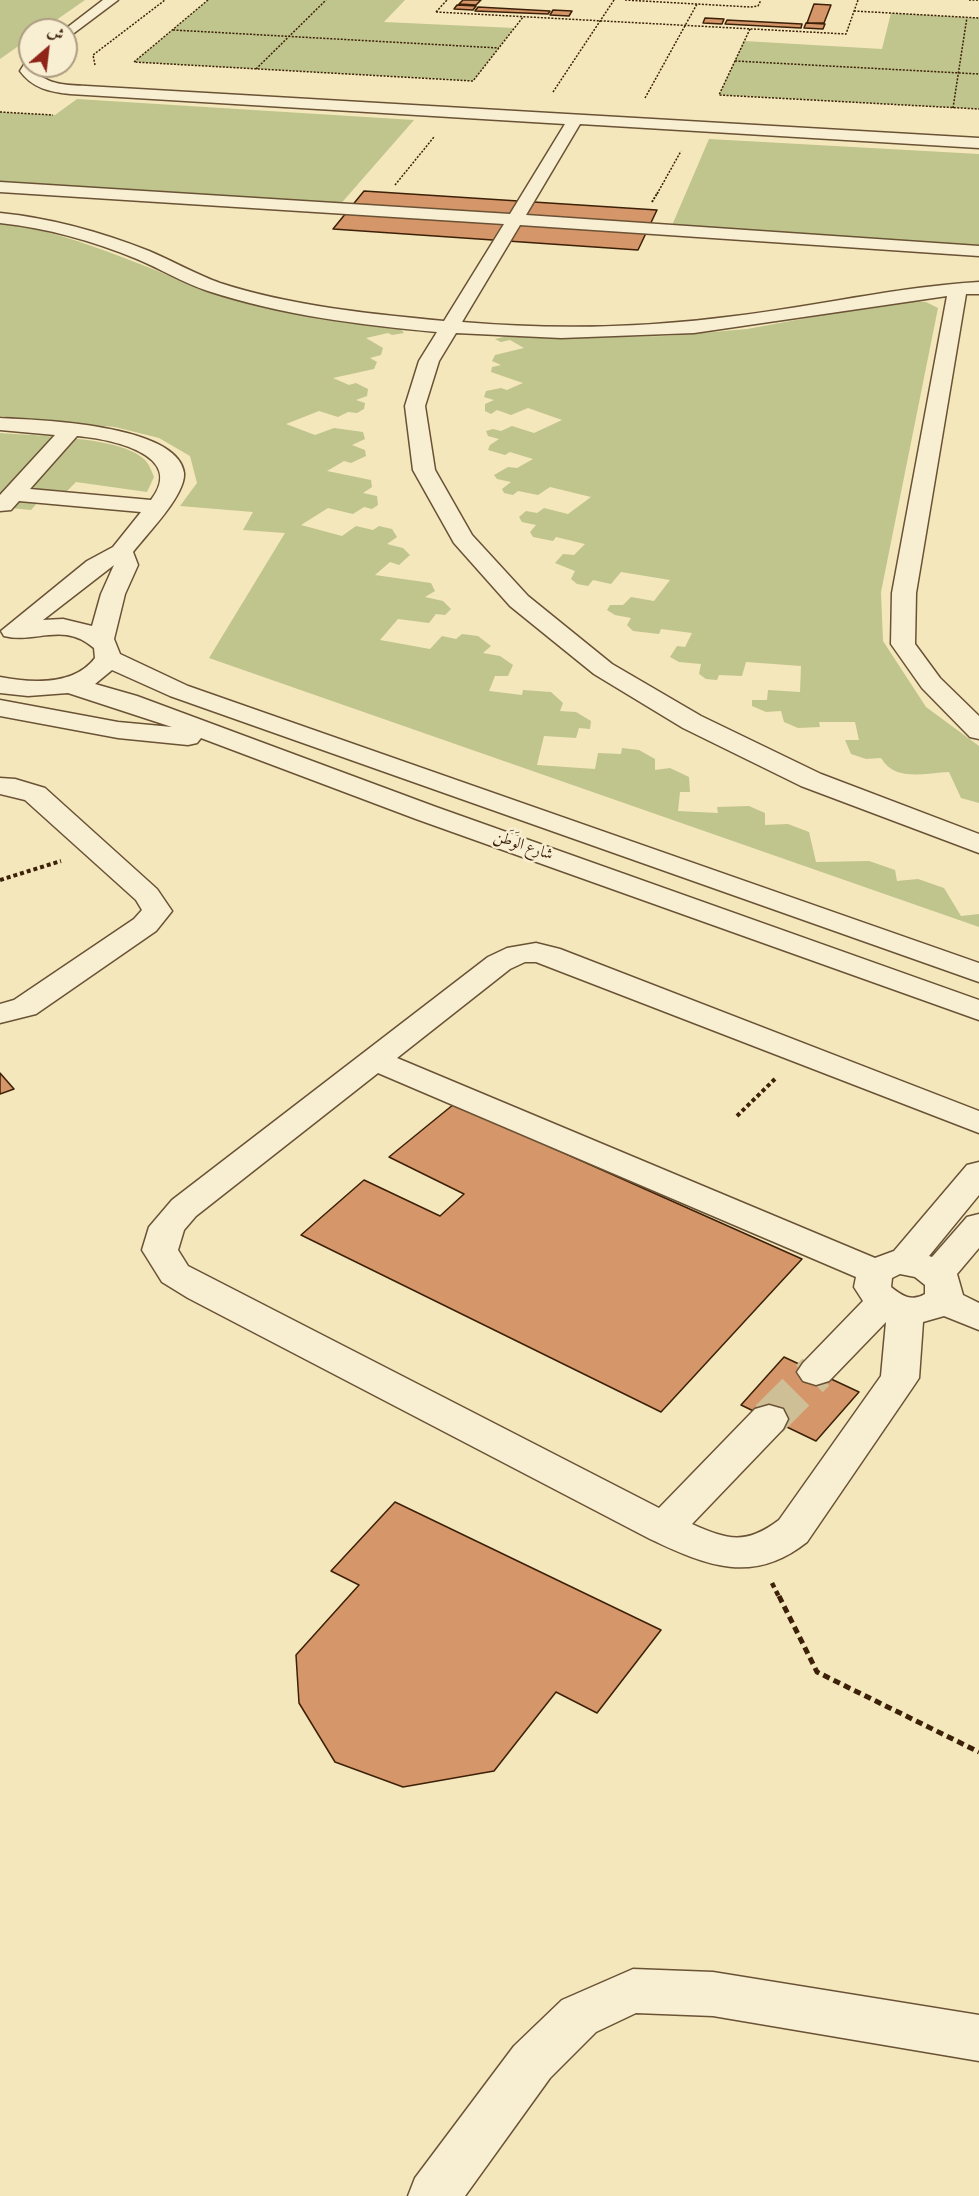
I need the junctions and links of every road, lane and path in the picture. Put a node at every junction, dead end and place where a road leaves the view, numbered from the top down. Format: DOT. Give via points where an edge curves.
graph roads {
  1 [pos="111,0"];
  2 [pos="208,0"];
  3 [pos="326,0"];
  4 [pos="447,0"];
  5 [pos="614,0"];
  6 [pos="625,0"];
  7 [pos="761,0"];
  8 [pos="858,0"];
  9 [pos="969,0"];
  10 [pos="979,0"];
  11 [pos="697,4"];
  12 [pos="854,11"];
  13 [pos="523,17"];
  14 [pos="967,17"];
  15 [pos="979,18"];
  16 [pos="600,21"];
  17 [pos="78,26"];
  18 [pos="685,26"];
  19 [pos="750,29"];
  20 [pos="172,30"];
  21 [pos="289,36"];
  22 [pos="499,48"];
  23 [pos="735,61"];
  24 [pos="256,69"];
  25 [pos="958,73"];
  26 [pos="979,74"];
  27 [pos="33,78"];
  28 [pos="953,108"];
  29 [pos="979,110"];
  30 [pos="453,113"];
  31 [pos="536,118"];
  32 [pos="575,120"];
  33 [pos="631,122"];
  34 [pos="694,127"];
  35 [pos="979,143"];
  36 [pos="0,187"];
  37 [pos="393,187"];
  38 [pos="652,203"];
  39 [pos="0,218"];
  40 [pos="516,219"];
  41 [pos="979,251"];
  42 [pos="968,288"];
  43 [pos="450,327"];
  44 [pos="0,424"];
  45 [pos="71,430"];
  46 [pos="6,501"];
  47 [pos="157,507"];
  48 [pos="121,552"];
  49 [pos="81,578"];
  50 [pos="118,581"];
  51 [pos="7,633"];
  52 [pos="104,649"];
  53 [pos="66,684"];
  54 [pos="0,685"];
  55 [pos="0,708"];
  56 [pos="979,731"];
  57 [pos="234,740"];
  58 [pos="0,786"];
  59 [pos="979,844"];
  60 [pos="96,849"];
  61 [pos="0,880"];
  62 [pos="979,973"];
  63 [pos="979,1011"];
  64 [pos="0,1014"];
  65 [pos="801,1053"];
  66 [pos="375,1060"];
  67 [pos="737,1116"];
  68 [pos="979,1123"];
  69 [pos="979,1173"];
  70 [pos="979,1225"];
  71 [pos="908,1287"];
  72 [pos="979,1318"];
  73 [pos="816,1372"];
  74 [pos="770,1419"];
  75 [pos="664,1528"];
  76 [pos="756,1553"];
  77 [pos="979,1752"];
  78 [pos="979,2038"];
  79 [pos="434,2196"];
  1 -- 17 [label="street"];
  2 -- 20 [label="path"];
  3 -- 21 [label="path"];
  4 -- 13 [label="path" via="436,12"];
  5 -- 16 [label="path"];
  6 -- 11 [label="path"];
  7 -- 11 [label="path" via="753,7"];
  8 -- 12 [label="path"];
  9 -- 10 [label="path"];
  11 -- 18 [label="path"];
  12 -- 14 [label="path"];
  12 -- 19 [label="path" via="846,34"];
  13 -- 16 [label="path"];
  13 -- 22 [label="path"];
  14 -- 15 [label="path"];
  14 -- 25 [label="path"];
  16 -- 18 [label="path"];
  16 -- 31 [label="path"];
  18 -- 19 [label="path"];
  18 -- 33 [label="path"];
  19 -- 23 [label="path"];
  20 -- 21 [label="path"];
  20 -- 24 [label="path" via="134,62"];
  21 -- 22 [label="path"];
  21 -- 24 [label="path"];
  22 -- 24 [label="path" via="473,81"];
  23 -- 25 [label="path"];
  23 -- 28 [label="path" via="719,95"];
  25 -- 26 [label="path"];
  25 -- 28 [label="path"];
  27 -- 30 [label="street" via="56,88"];
  28 -- 29 [label="path"];
  30 -- 31 [label="street"];
  30 -- 37 [label="path"];
  31 -- 32 [label="street"];
  32 -- 33 [label="street"];
  32 -- 40 [label="street"];
  33 -- 34 [label="street"];
  34 -- 35 [label="street"];
  34 -- 38 [label="path"];
  36 -- 40 [label="street"];
  39 -- 43 [label="street" via="80,231 189,278 250,297 309,309"];
  40 -- 41 [label="street"];
  40 -- 43 [label="street"];
  42 -- 43 [label="street" via="882,296 745,321 669,329"];
  42 -- 56 [label="street" via="904,592 903,644 931,683"];
  43 -- 59 [label="street" via="429,361 415,406 424,470 462,538 519,601 603,669 692,722 811,780"];
  44 -- 45 [label="street"];
  45 -- 46 [label="street"];
  45 -- 47 [label="street" via="126,438 162,457 169,464 173,481 171,490"];
  46 -- 47 [label="street"];
  47 -- 48 [label="street"];
  48 -- 49 [label="street"];
  48 -- 50 [label="street" via="126,565"];
  49 -- 50 [label="street"];
  49 -- 51 [label="street"];
  50 -- 52 [label="street"];
  51 -- 52 [label="street, شارع الوَطَن" via="57,626 82,631"];
  52 -- 53 [label="street" via="98,670"];
  52 -- 62 [label="street, شارع الوَطَن" via="140,675 179,691"];
  53 -- 54 [label="street" via="38,688"];
  53 -- 57 [label="street, شارع الوَطَن"];
  55 -- 57 [label="street" via="118,730"];
  57 -- 63 [label="street, شارع الوَطَن"];
  58 -- 60 [label="street" via="35,794"];
  60 -- 61 [label="path"];
  60 -- 64 [label="street" via="147,895 157,911 145,925 25,1007"];
  65 -- 66 [label="street" via="537,952 510,955"];
  65 -- 67 [label="path"];
  65 -- 68 [label="street"];
  66 -- 71 [label="street"];
  66 -- 75 [label="street" via="184,1208 167,1227 160,1250 175,1274 201,1289"];
  69 -- 71 [label="street"];
  70 -- 71 [label="street"];
  71 -- 72 [label="street"];
  71 -- 73 [label="street"];
  71 -- 76 [label="street" via="900,1378 793,1531 778,1545"];
  74 -- 75 [label="street"];
  75 -- 76 [label="street" via="726,1553"];
  76 -- 77 [label="path" via="817,1672"];
  78 -- 79 [label="street" via="713,1994 633,1991 579,2016 532,2062"];
}
